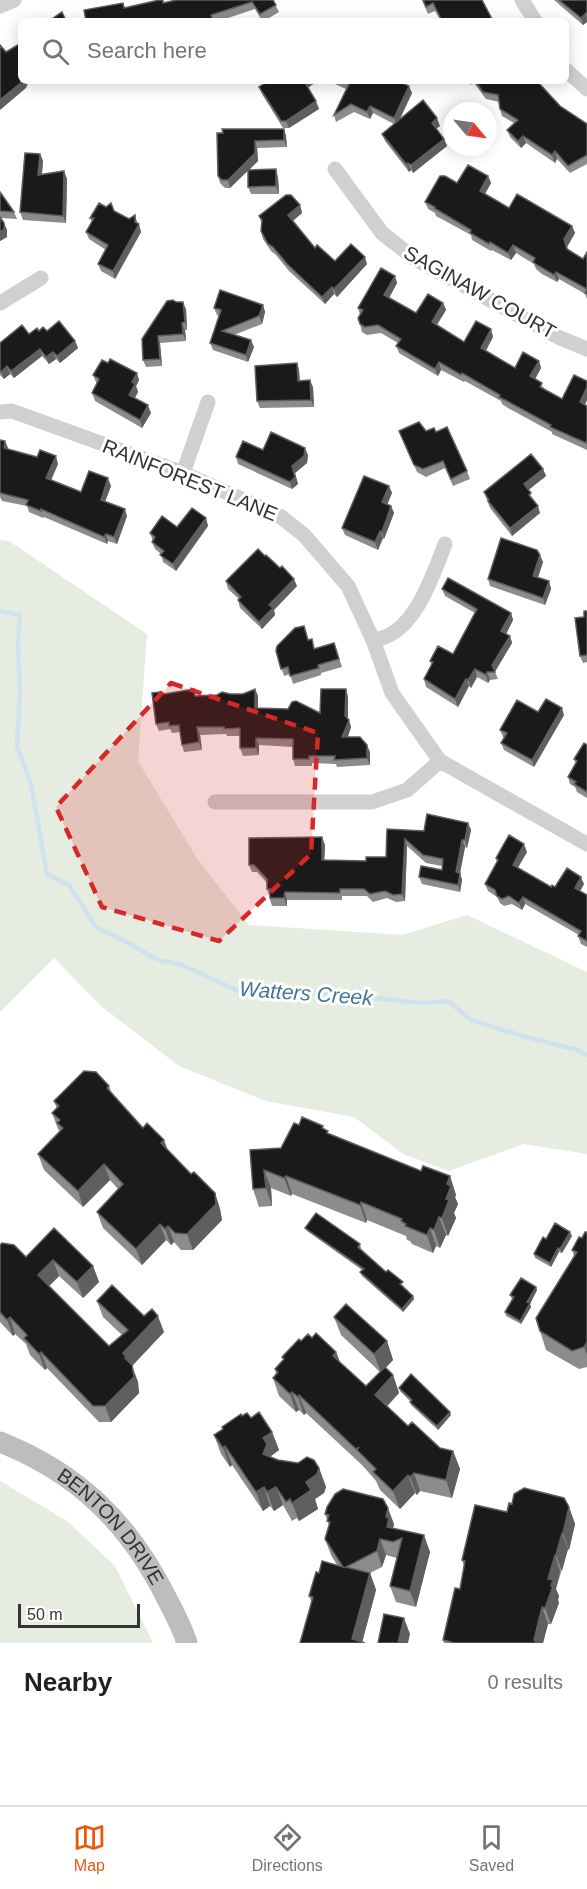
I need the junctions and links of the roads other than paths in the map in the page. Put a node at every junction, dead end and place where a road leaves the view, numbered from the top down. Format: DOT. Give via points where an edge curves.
graph roads {
  1 [pos="14,0"];
  2 [pos="522,0"];
  3 [pos="0,6"];
  4 [pos="533,18"];
  5 [pos="569,73"];
  6 [pos="587,88"];
  7 [pos="335,169"];
  8 [pos="41,278"];
  9 [pos="0,303"];
  10 [pos="587,349"];
  11 [pos="208,402"];
  12 [pos="0,412"];
  13 [pos="183,473"];
  14 [pos="445,544"];
  15 [pos="373,640"];
  16 [pos="440,761"];
  17 [pos="215,802"];
  18 [pos="587,844"];
  19 [pos="0,1442"];
  20 [pos="187,1643"];
  1 -- 3 [label="street"];
  2 -- 4 [label="street"];
  5 -- 6 [label="street"];
  7 -- 10 [label="street, SAGINAW COURT" via="382,233 415,259"];
  8 -- 9 [label="street"];
  11 -- 13 [label="street"];
  12 -- 13 [label="street, RAINFOREST LANE" via="12,411"];
  13 -- 15 [label="street, RAINFOREST LANE" via="280,516 304,535 348,586"];
  14 -- 15 [label="street" via="428,588 409,619 385,639"];
  15 -- 16 [label="street, RAINFOREST LANE" via="392,693"];
  16 -- 17 [label="street" via="407,789 372,802"];
  16 -- 18 [label="street, RAINFOREST LANE"];
  19 -- 20 [label="street, BENTON DRIVE" via="23,1451 70,1480 108,1512 136,1545 156,1578"];
}
